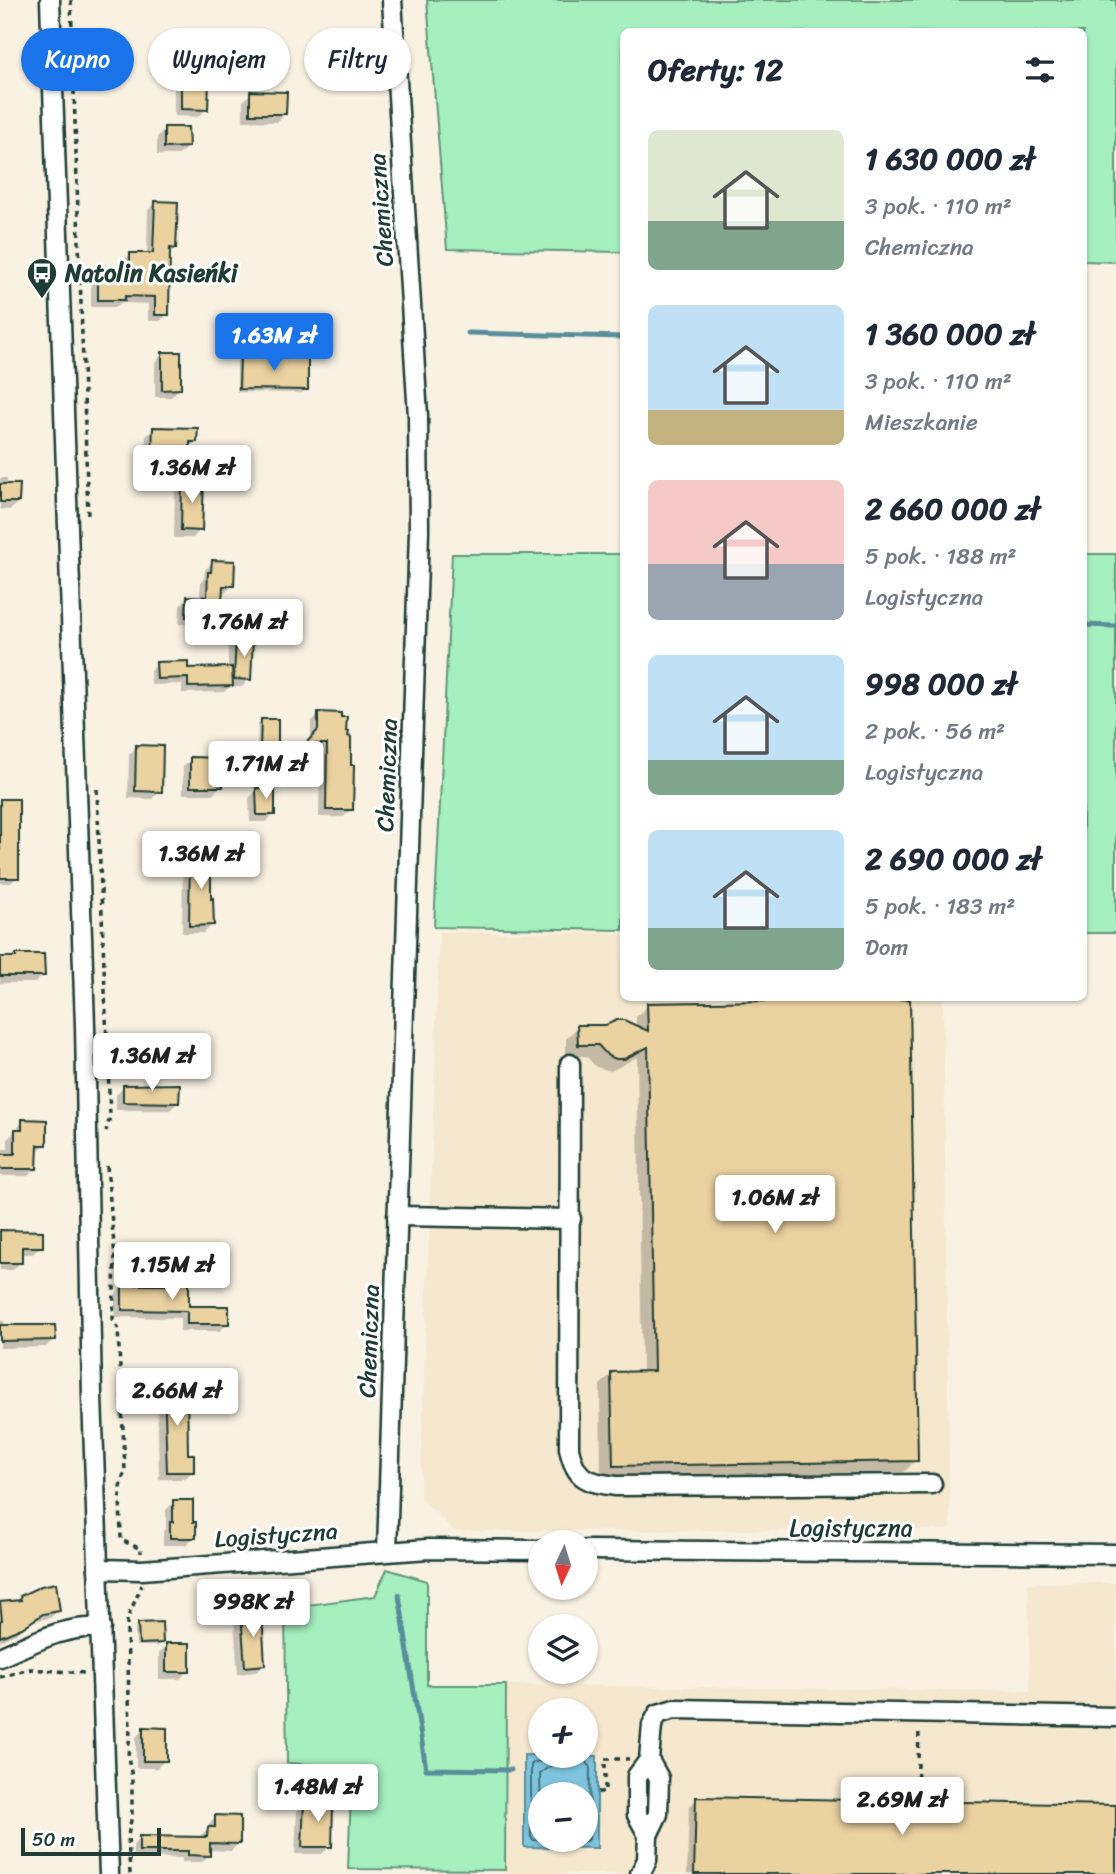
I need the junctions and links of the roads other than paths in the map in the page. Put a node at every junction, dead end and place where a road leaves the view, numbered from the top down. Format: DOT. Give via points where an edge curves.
graph roads {
  1 [pos="50,0"];
  2 [pos="392,0"];
  3 [pos="570,1064"];
  4 [pos="397,1216"];
  5 [pos="571,1219"];
  6 [pos="932,1484"];
  7 [pos="528,1550"];
  8 [pos="598,1550"];
  9 [pos="387,1551"];
  10 [pos="1116,1554"];
  11 [pos="98,1569"];
  12 [pos="101,1628"];
  13 [pos="0,1657"];
  14 [pos="1116,1717"];
  15 [pos="109,1874"];
  16 [pos="640,1874"];
  1 -- 11 [label="street" via="85,1026"];
  2 -- 4 [label="street, Chemiczna" via="418,416 419,531"];
  3 -- 5 [label="street"];
  4 -- 5 [label="street"];
  4 -- 9 [label="street, Chemiczna"];
  5 -- 6 [label="street" via="569,1448 572,1466 583,1477 616,1486"];
  7 -- 9 [label="street, Logistyczna"];
  8 -- 10 [label="street, Logistyczna"];
  9 -- 11 [label="street, Logistyczna" via="142,1570"];
  11 -- 12 [label="street"];
  12 -- 13 [label="street" via="60,1632"];
  12 -- 15 [label="street"];
  14 -- 16 [label="street" via="674,1709 659,1714 640,1760 659,1778 658,1814 648,1835 647,1860"];
}
